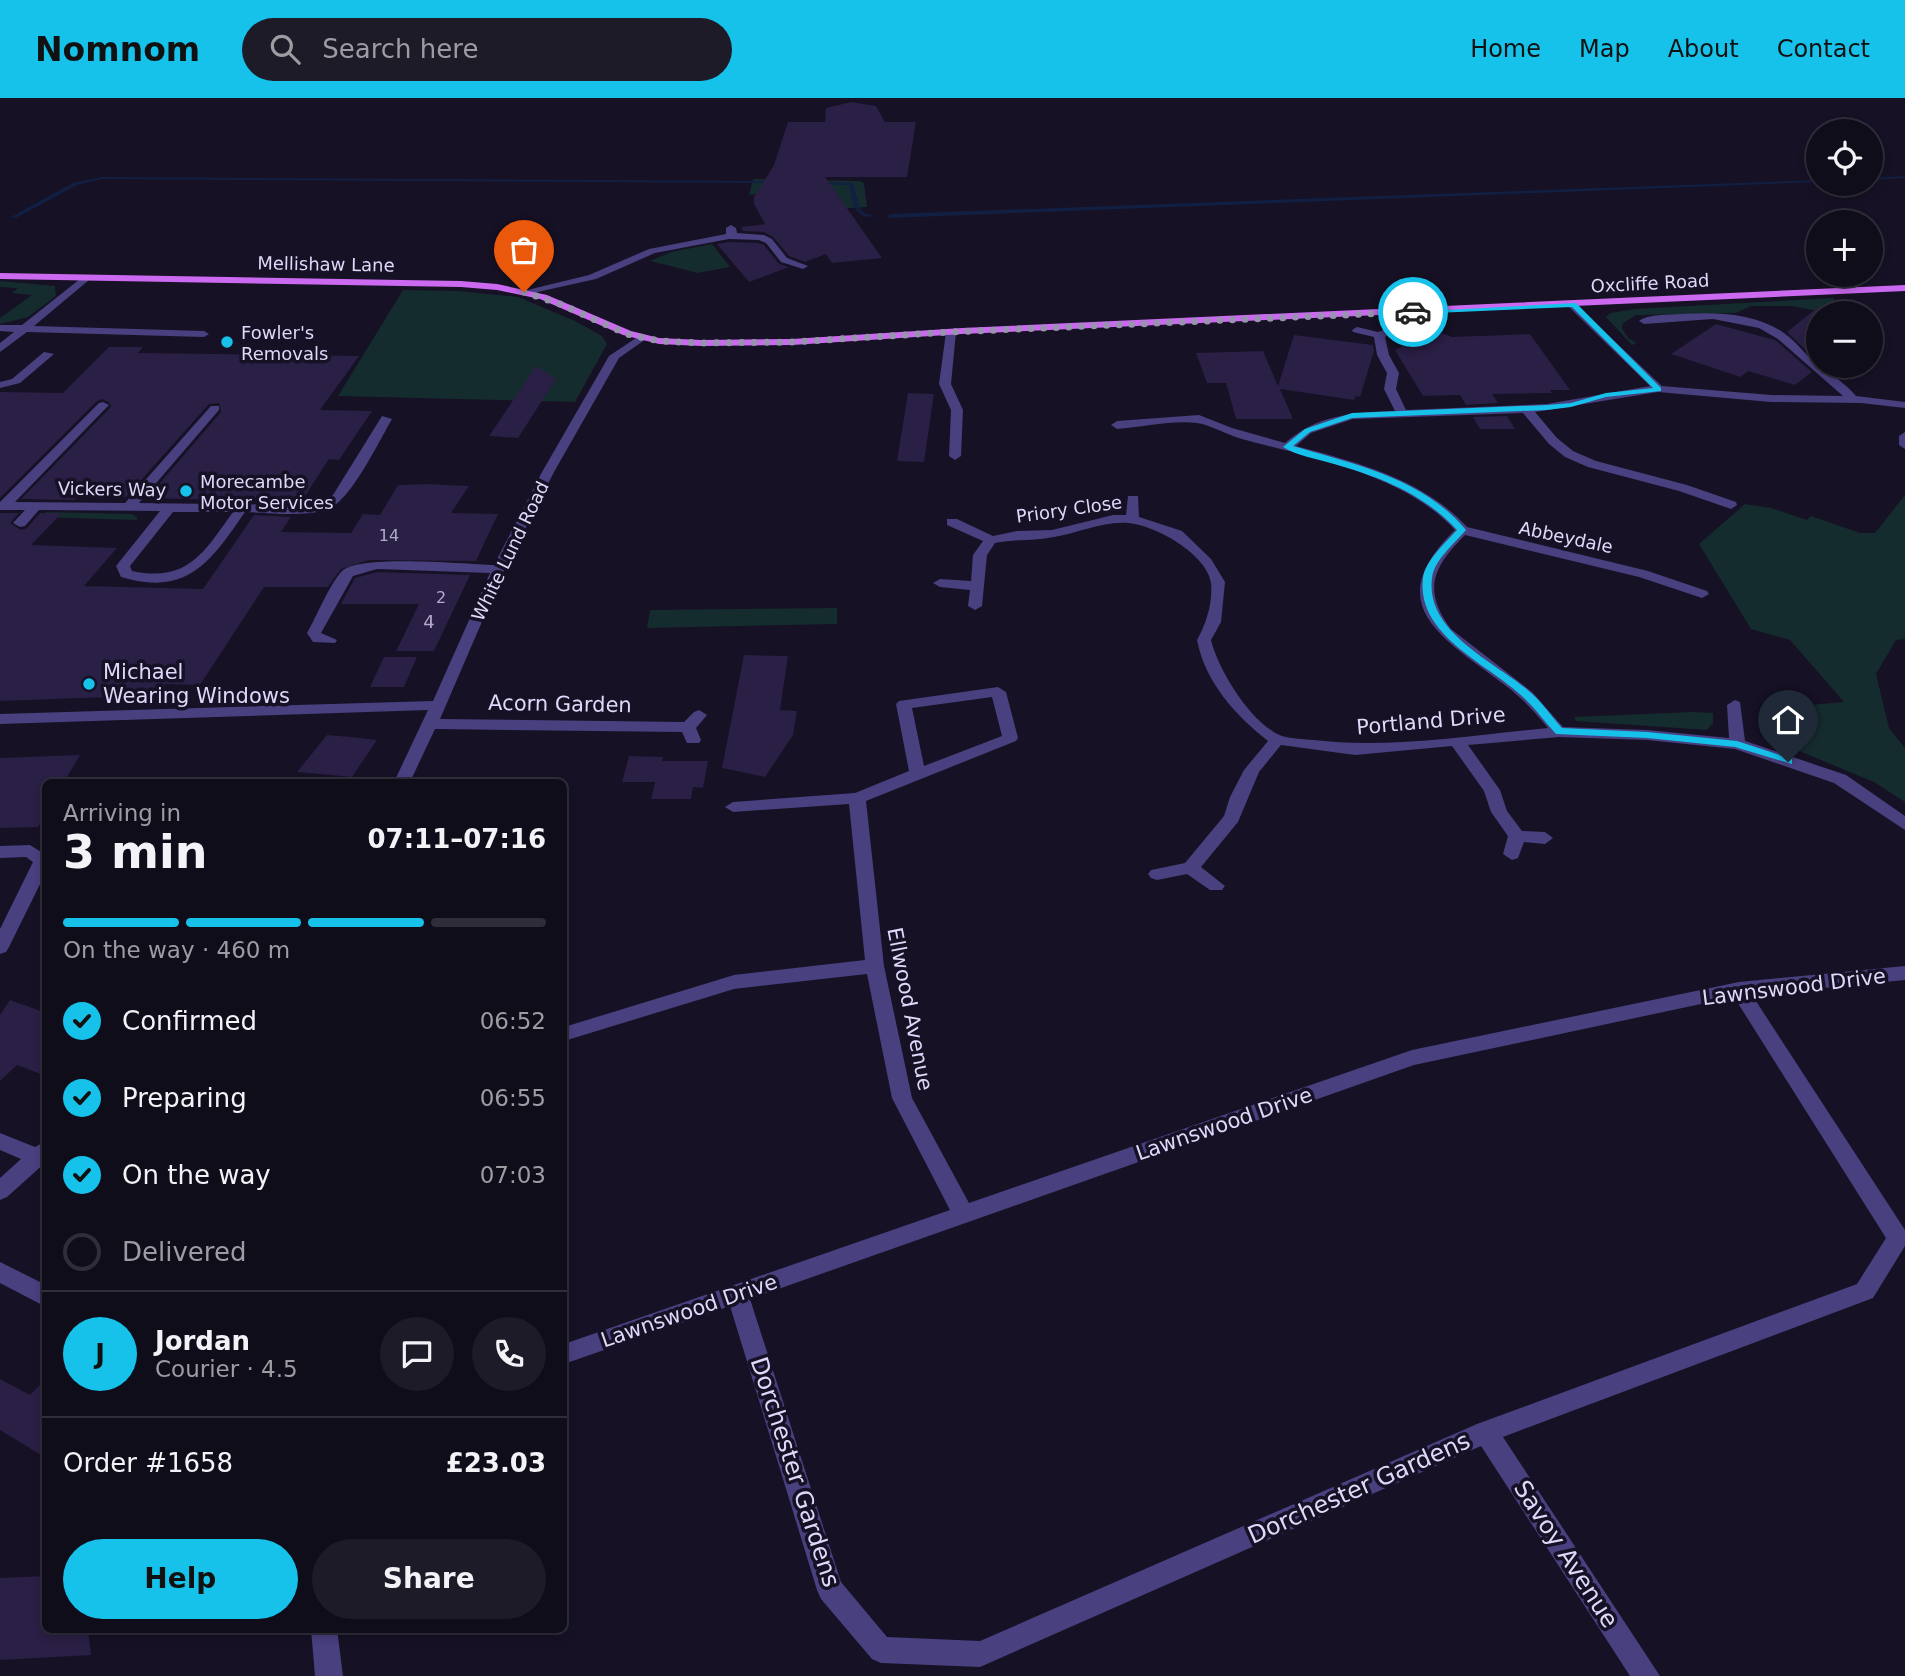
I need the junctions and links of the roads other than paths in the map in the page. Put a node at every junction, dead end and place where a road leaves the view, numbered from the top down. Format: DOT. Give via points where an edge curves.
graph roads {
  1 [pos="803,266"];
  2 [pos="0,276"];
  3 [pos="85,278"];
  4 [pos="1905,288"];
  5 [pos="524,292"];
  6 [pos="1573,305"];
  7 [pos="1767,312"];
  8 [pos="1644,321"];
  9 [pos="1750,321"];
  10 [pos="0,328"];
  11 [pos="23,329"];
  12 [pos="1357,330"];
  13 [pos="1392,330"];
  14 [pos="951,332"];
  15 [pos="204,334"];
  16 [pos="1379,335"];
  17 [pos="642,337"];
  18 [pos="0,349"];
  19 [pos="48,354"];
  20 [pos="0,385"];
  21 [pos="1659,389"];
  22 [pos="1851,398"];
  23 [pos="1203,403"];
  24 [pos="103,405"];
  25 [pos="1905,405"];
  26 [pos="215,408"];
  27 [pos="1525,408"];
  28 [pos="1401,412"];
  29 [pos="386,419"];
  30 [pos="1199,419"];
  31 [pos="1117,425"];
  32 [pos="1905,436"];
  33 [pos="1905,445"];
  34 [pos="1287,447"];
  35 [pos="955,456"];
  36 [pos="1696,477"];
  37 [pos="1683,488"];
  38 [pos="1133,499"];
  39 [pos="37,505"];
  40 [pos="1731,505"];
  41 [pos="2,506"];
  42 [pos="130,506"];
  43 [pos="170,507"];
  44 [pos="242,508"];
  45 [pos="1132,519"];
  46 [pos="20,523"];
  47 [pos="962,523"];
  48 [pos="1462,530"];
  49 [pos="991,540"];
  50 [pos="499,569"];
  51 [pos="1688,571"];
  52 [pos="940,583"];
  53 [pos="1678,584"];
  54 [pos="977,586"];
  55 [pos="1702,594"];
  56 [pos="975,606"];
  57 [pos="330,640"];
  58 [pos="1737,700"];
  59 [pos="440,705"];
  60 [pos="0,719"];
  61 [pos="432,724"];
  62 [pos="694,727"];
  63 [pos="1559,732"];
  64 [pos="1277,740"];
  65 [pos="1456,740"];
  66 [pos="1737,744"];
  67 [pos="918,774"];
  68 [pos="404,779"];
  69 [pos="857,798"];
  70 [pos="733,807"];
  71 [pos="1905,824"];
  72 [pos="1517,836"];
  73 [pos="1545,838"];
  74 [pos="0,852"];
  75 [pos="1512,854"];
  76 [pos="1190,868"];
  77 [pos="1157,874"];
  78 [pos="1216,886"];
  79 [pos="0,947"];
  80 [pos="875,966"];
  81 [pos="1905,973"];
  82 [pos="1739,989"];
  83 [pos="567,1033"];
  84 [pos="0,1141"];
  85 [pos="41,1153"];
  86 [pos="0,1191"];
  87 [pos="964,1215"];
  88 [pos="0,1272"];
  89 [pos="737,1294"];
  90 [pos="42,1295"];
  91 [pos="567,1353"];
  92 [pos="1486,1432"];
  93 [pos="324,1633"];
  94 [pos="329,1676"];
  95 [pos="1646,1676"];
  1 -- 5 [label="street" via="784,260 761,237 730,232 652,251 592,277"];
  2 -- 3 [label="main road, Mellishaw Lane"];
  3 -- 5 [label="main road, Mellishaw Lane" via="461,284"];
  3 -- 11 [label="street"];
  4 -- 6 [label="main road, Oxcliffe Road"];
  5 -- 17 [label="main road, Mellishaw Lane"];
  6 -- 14 [label="main road, Oxcliffe Road"];
  6 -- 21 [label="street"];
  7 -- 9 [label="street"];
  8 -- 9 [label="street" via="1713,316"];
  9 -- 22 [label="street" via="1785,339 1836,379"];
  10 -- 11 [label="street"];
  11 -- 15 [label="street"];
  11 -- 18 [label="street"];
  12 -- 16 [label="street"];
  13 -- 16 [label="street"];
  14 -- 17 [label="main road, Oxcliffe Road" via="779,342 679,342"];
  14 -- 35 [label="street" via="945,384 957,410"];
  16 -- 28 [label="street" via="1393,373 1390,389"];
  17 -- 50 [label="street, White Lund Road" via="615,356"];
  19 -- 20 [label="street" via="16,381"];
  21 -- 22 [label="street" via="1787,399"];
  21 -- 27 [label="street"];
  22 -- 25 [label="street"];
  23 -- 30 [label="street"];
  24 -- 41 [label="street"];
  26 -- 42 [label="street"];
  27 -- 28 [label="street"];
  27 -- 37 [label="street" via="1569,454"];
  28 -- 34 [label="street" via="1329,421 1307,430"];
  29 -- 44 [label="street, Vickers Way" via="338,498 307,509"];
  30 -- 31 [label="street" via="1137,428"];
  30 -- 34 [label="street" via="1228,432"];
  32 -- 33 [label="street"];
  34 -- 48 [label="street" via="1380,474 1405,486"];
  36 -- 37 [label="street"];
  37 -- 40 [label="street"];
  38 -- 45 [label="street"];
  39 -- 41 [label="street, Vickers Way"];
  39 -- 42 [label="street, Vickers Way"];
  39 -- 46 [label="street"];
  42 -- 43 [label="street, Vickers Way"];
  43 -- 44 [label="street, Vickers Way"];
  43 -- 44 [label="street" via="123,566 126,574 186,575 198,568"];
  45 -- 49 [label="street, Priory Close"];
  45 -- 64 [label="street, Priory Close" via="1177,534 1206,562 1218,582 1214,622 1204,640 1208,659 1248,718"];
  47 -- 49 [label="street"];
  48 -- 53 [label="street, Abbeydale"];
  48 -- 63 [label="street" via="1427,576 1429,601 1444,630 1526,694"];
  49 -- 54 [label="street, Priory Close" via="980,555"];
  50 -- 57 [label="street" via="358,568 348,573 314,633 318,639"];
  50 -- 59 [label="street, White Lund Road"];
  51 -- 53 [label="street"];
  52 -- 54 [label="street"];
  53 -- 55 [label="street, Abbeydale"];
  54 -- 56 [label="street, Priory Close"];
  58 -- 66 [label="street"];
  59 -- 60 [label="street"];
  59 -- 61 [label="street, White Lund Road"];
  61 -- 62 [label="street, Acorn Garden"];
  61 -- 68 [label="street, White Lund Road"];
  63 -- 65 [label="street, Portland Drive"];
  63 -- 66 [label="street, Portland Drive"];
  64 -- 65 [label="street, Portland Drive" via="1356,750"];
  64 -- 76 [label="street" via="1252,769 1232,818"];
  65 -- 72 [label="street" via="1492,790 1499,812"];
  66 -- 71 [label="street, Portland Drive" via="1840,779"];
  67 -- 67 [label="street" via="904,704 998,692 1010,738"];
  67 -- 69 [label="street"];
  69 -- 70 [label="street"];
  69 -- 80 [label="street, Ellwood Avenue"];
  72 -- 73 [label="street"];
  72 -- 75 [label="street"];
  74 -- 79 [label="street" via="30,851 42,862"];
  76 -- 77 [label="street"];
  76 -- 78 [label="street"];
  80 -- 83 [label="street" via="734,982"];
  80 -- 87 [label="street, Ellwood Avenue" via="902,1098"];
  81 -- 82 [label="street, Lawnswood Drive"];
  82 -- 87 [label="street, Lawnswood Drive" via="1412,1058"];
  82 -- 92 [label="street, Dorchester Gardens" via="1898,1238 1866,1291"];
  84 -- 85 [label="street"];
  85 -- 86 [label="street"];
  87 -- 89 [label="street, Lawnswood Drive"];
  88 -- 90 [label="street"];
  89 -- 91 [label="street, Lawnswood Drive"];
  89 -- 92 [label="street, Dorchester Gardens" via="830,1590 881,1650 980,1654"];
  92 -- 95 [label="street, Savoy Avenue"];
  93 -- 94 [label="street"];
}
